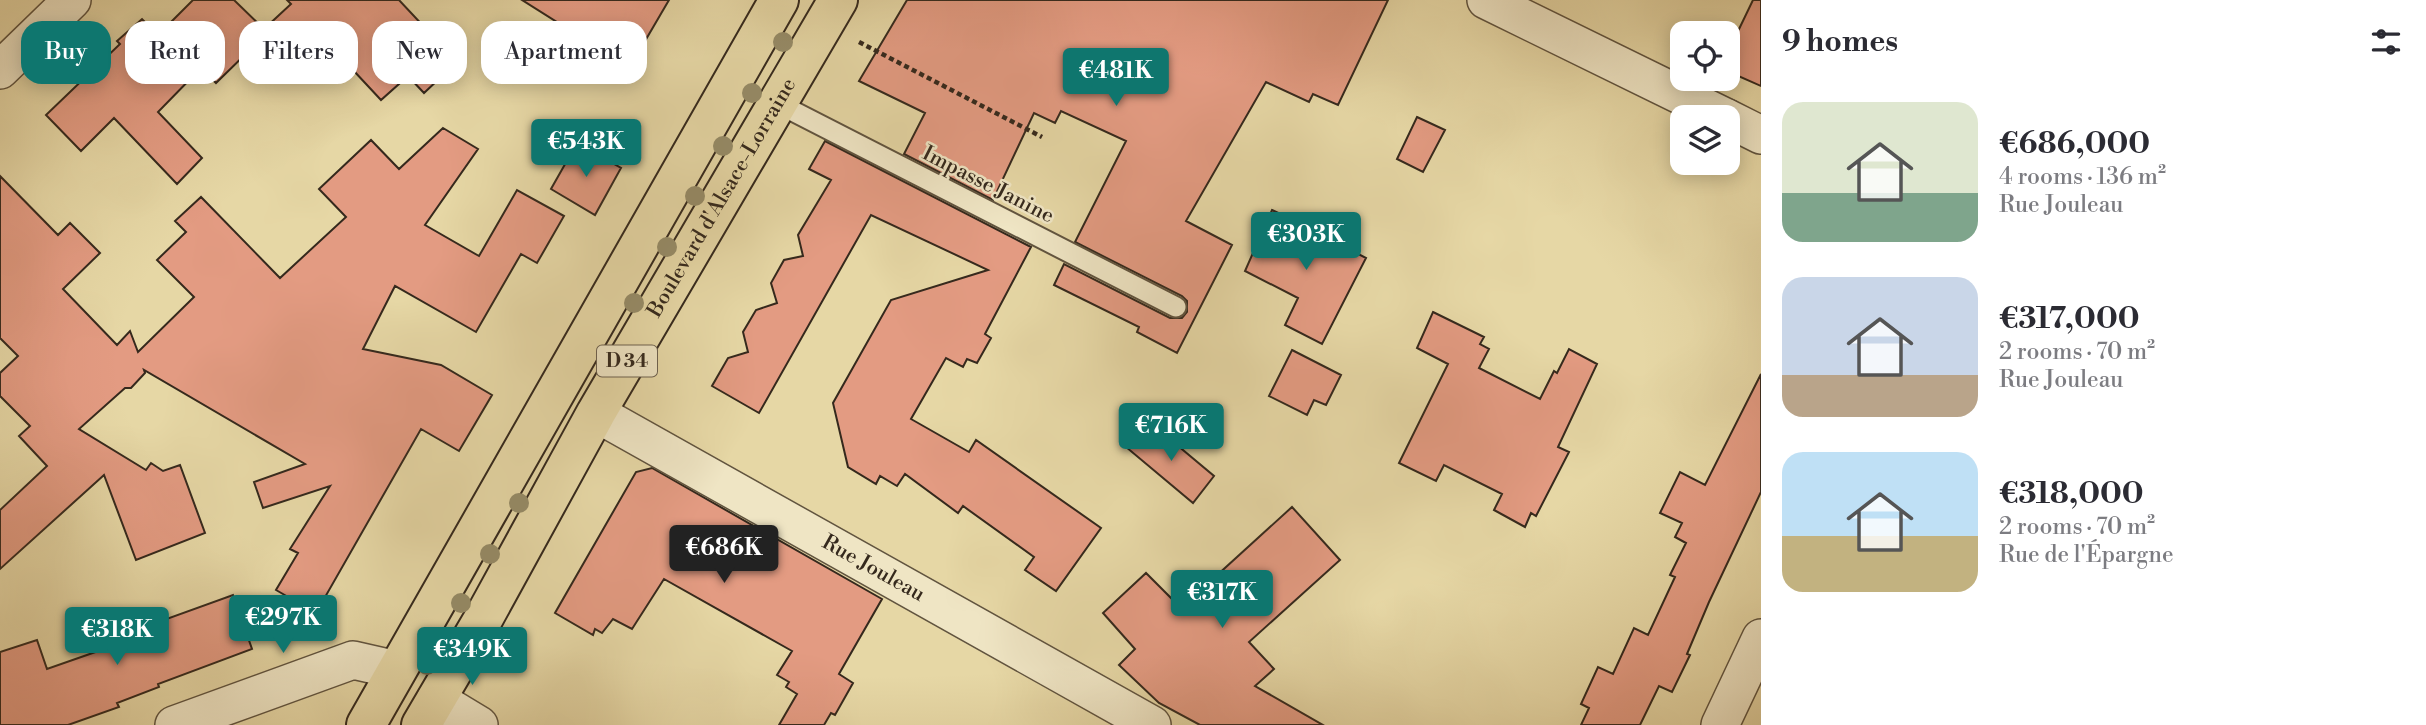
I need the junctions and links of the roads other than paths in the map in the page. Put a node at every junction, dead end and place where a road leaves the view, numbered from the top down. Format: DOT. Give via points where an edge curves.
graph roads {
  1 [pos="72,0"];
  2 [pos="779,0"];
  3 [pos="1486,0"];
  4 [pos="831,12"];
  5 [pos="0,71"];
  6 [pos="779,104"];
  7 [pos="1700,105"];
  8 [pos="1740,125"];
  9 [pos="1761,135"];
  10 [pos="1176,306"];
  11 [pos="596,413"];
  12 [pos="1761,638"];
  13 [pos="397,670"];
  14 [pos="428,712"];
  15 [pos="174,725"];
  16 [pos="366,725"];
  17 [pos="480,725"];
  18 [pos="1152,725"];
  19 [pos="1720,725"];
  1 -- 5 [label="street"];
  2 -- 13 [label="main road, D 34"];
  3 -- 7 [label="street"];
  4 -- 6 [label="main road, Boulevard d'Alsace-Lorraine / D 34"];
  6 -- 10 [label="lane, Impasse Janine"];
  6 -- 11 [label="main road, Boulevard d'Alsace-Lorraine / D 34"];
  8 -- 9 [label="street"];
  11 -- 14 [label="main road, Boulevard d'Alsace-Lorraine / D 34"];
  11 -- 18 [label="street, Rue Jouleau"];
  12 -- 19 [label="street"];
  13 -- 15 [label="street" via="353,660"];
  13 -- 16 [label="main road, D 34"];
  14 -- 17 [label="street"];
}
